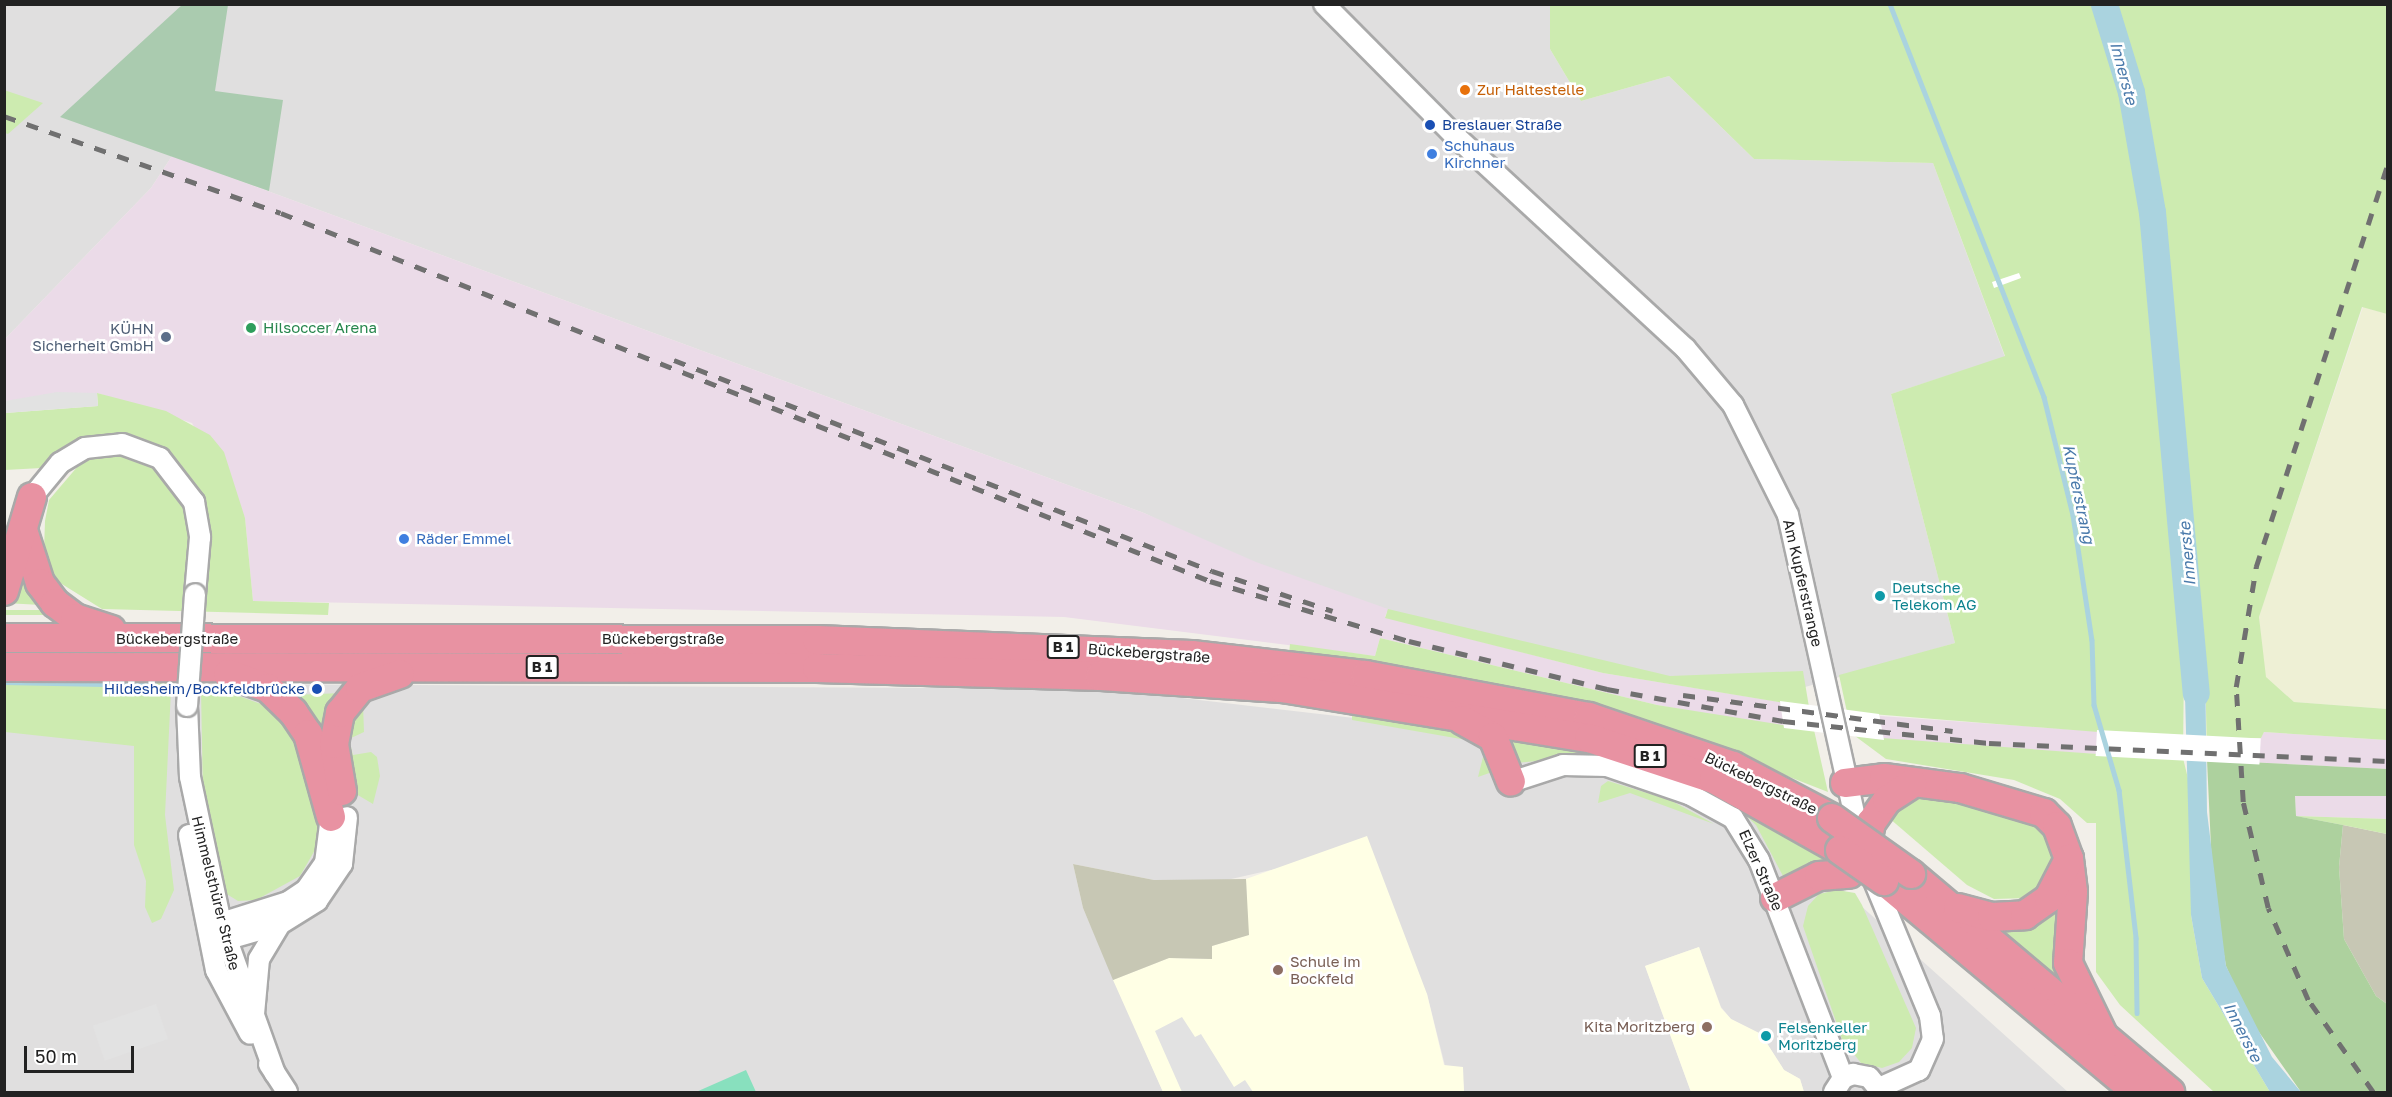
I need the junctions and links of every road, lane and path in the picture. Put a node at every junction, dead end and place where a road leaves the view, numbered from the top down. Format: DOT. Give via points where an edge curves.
graph roads {
  1 [pos="1324,4"];
  2 [pos="32,497"];
  3 [pos="23,530"];
  4 [pos="4,591"];
  5 [pos="4,638"];
  6 [pos="145,639"];
  7 [pos="4,667"];
  8 [pos="204,667"];
  9 [pos="422,667"];
  10 [pos="1441,710"];
  11 [pos="190,777"];
  12 [pos="1511,782"];
  13 [pos="1845,783"];
  14 [pos="1912,784"];
  15 [pos="339,817"];
  16 [pos="2069,859"];
  17 [pos="1852,860"];
  18 [pos="1775,898"];
  19 [pos="1948,904"];
  20 [pos="279,924"];
  21 [pos="223,931"];
  22 [pos="253,1019"];
  23 [pos="2103,1035"];
  24 [pos="275,1074"];
  25 [pos="1838,1085"];
  26 [pos="1880,1090"];
  27 [pos="286,1092"];
  28 [pos="2136,1092"];
  29 [pos="2170,1092"];
  1 -- 13 [label="street, Am Kupferstrange" via="1416,93 1433,99 1461,126 1476,150 1685,348 1732,405 1788,515"];
  2 -- 3 [label="highway"];
  2 -- 11 [label="street, Himmelsthürer Straße, bridge" via="60,463 85,448 122,444 160,458 186,486 196,512 187,706"];
  3 -- 4 [label="highway"];
  3 -- 6 [label="highway" via="40,583 62,610 83,622"];
  5 -- 6 [label="highway, Bückebergstraße / B 1"];
  6 -- 19 [label="highway, Bückebergstraße / B 1, bridge" via="958,642 1286,665 1448,688 1589,717 1733,766 1832,818"];
  7 -- 8 [label="highway, Bückebergstraße / B 1"];
  8 -- 9 [label="highway, Bückebergstraße / B 1"];
  8 -- 15 [label="highway" via="259,683 293,712 308,734"];
  9 -- 10 [label="highway, Bückebergstraße / B 1" via="817,668 1100,676 1282,688"];
  9 -- 15 [label="highway" via="364,685 340,713 334,744"];
  10 -- 12 [label="highway" via="1493,737"];
  10 -- 17 [label="highway, Bückebergstraße / B 1" via="1589,738 1652,757 1724,784"];
  11 -- 21 [label="street, Himmelsthürer Straße"];
  11 -- 24 [label="street, Himmelsthürer Straße" via="186,812 194,875 216,969 228,1001"];
  12 -- 18 [label="street, Elzer Straße" via="1584,764 1628,772 1689,794 1741,825"];
  13 -- 14 [label="highway" via="1884,778"];
  13 -- 17 [label="street, Am Kupferstrange"];
  14 -- 16 [label="highway" via="2024,803 2057,826"];
  14 -- 17 [label="highway" via="1887,800"];
  15 -- 20 [label="street" via="347,846 339,873 317,901"];
  15 -- 21 [label="street" via="331,845 311,885 288,902"];
  16 -- 19 [label="highway" via="2049,898 2025,915 1992,917"];
  16 -- 23 [label="highway" via="2073,892 2067,963"];
  17 -- 18 [label="highway"];
  17 -- 26 [label="street, Am Kupferstrange" via="1930,1017 1933,1039 1918,1070"];
  17 -- 28 [label="highway, Bückebergstraße / B 1, bridge" via="1918,907"];
  18 -- 25 [label="street, Elzer Straße"];
  19 -- 23 [label="highway, Bückebergstraße / B 1"];
  20 -- 21 [label="street"];
  20 -- 22 [label="street" via="259,959"];
  21 -- 22 [label="street, Himmelsthürer Straße"];
  22 -- 24 [label="street, Himmelsthürer Straße"];
  23 -- 29 [label="highway, Bückebergstraße / B 1"];
  24 -- 27 [label="street, Himmelsthürer Straße"];
  25 -- 26 [label="street, Elzer Straße" via="1861,1074"];
}
